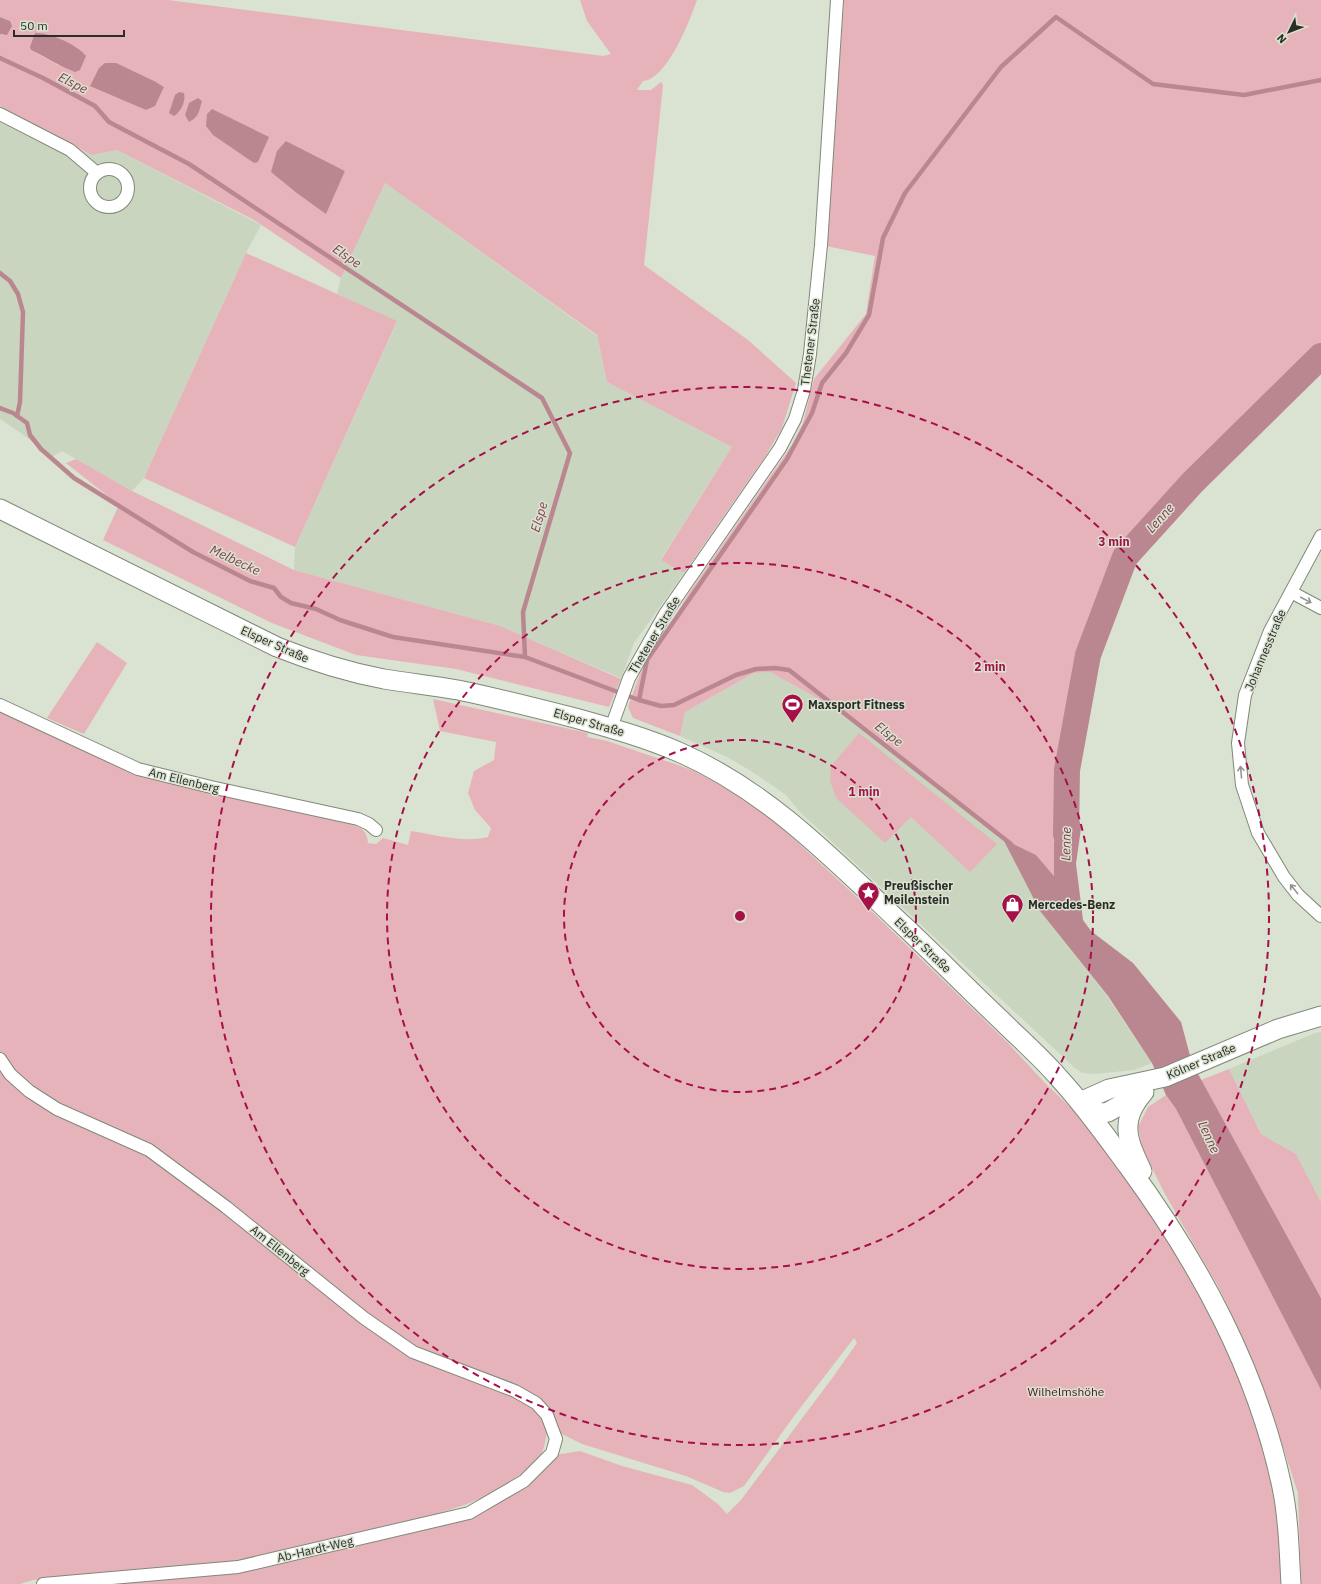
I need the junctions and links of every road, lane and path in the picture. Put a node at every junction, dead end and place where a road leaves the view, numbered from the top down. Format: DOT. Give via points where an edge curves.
graph roads {
  1 [pos="837,0"];
  2 [pos="0,114"];
  3 [pos="97,173"];
  4 [pos="0,509"];
  5 [pos="1321,536"];
  6 [pos="1291,592"];
  7 [pos="1321,608"];
  8 [pos="0,705"];
  9 [pos="612,728"];
  10 [pos="376,830"];
  11 [pos="1321,916"];
  12 [pos="1321,1016"];
  13 [pos="0,1059"];
  14 [pos="1165,1077"];
  15 [pos="1144,1092"];
  16 [pos="1080,1102"];
  17 [pos="1155,1202"];
  18 [pos="556,1439"];
  19 [pos="43,1584"];
  20 [pos="1291,1584"];
  1 -- 9 [label="street, Thetener Straße" via="820,245 810,354 804,390 795,418 780,448 664,614 629,678"];
  2 -- 3 [label="street" via="70,150"];
  4 -- 9 [label="main road, Elsper Straße" via="307,659 382,679 460,691"];
  5 -- 6 [label="street, Johannesstraße"];
  6 -- 7 [label="street, one-way"];
  11 -- 6 [label="street, Johannesstraße, one-way" via="1284,877 1258,833 1241,778 1238,743 1245,695 1270,631"];
  8 -- 10 [label="street, Am Ellenberg" via="138,769 358,819"];
  9 -- 16 [label="main road, Elsper Straße" via="678,751 732,778 780,813 918,939 1058,1076"];
  12 -- 14 [label="main road, Kölner Straße" via="1278,1029"];
  13 -- 18 [label="street, Am Ellenberg" via="10,1074 29,1091 57,1109 149,1150 226,1207 364,1318 413,1352 515,1391 536,1403 547,1415"];
  14 -- 15 [label="main road"];
  14 -- 16 [label="main road, Kölner Straße" via="1109,1089"];
  15 -- 16 [label="main road" via="1102,1114"];
  15 -- 17 [label="main road" via="1136,1101 1128,1124 1128,1137"];
  16 -- 17 [label="main road, Elsper Straße"];
  17 -- 20 [label="main road" via="1180,1240 1214,1302 1232,1336 1249,1379 1282,1488 1288,1525"];
  18 -- 19 [label="street, Ab-Hardt-Weg" via="552,1453 524,1481 469,1513 238,1567"];
}
